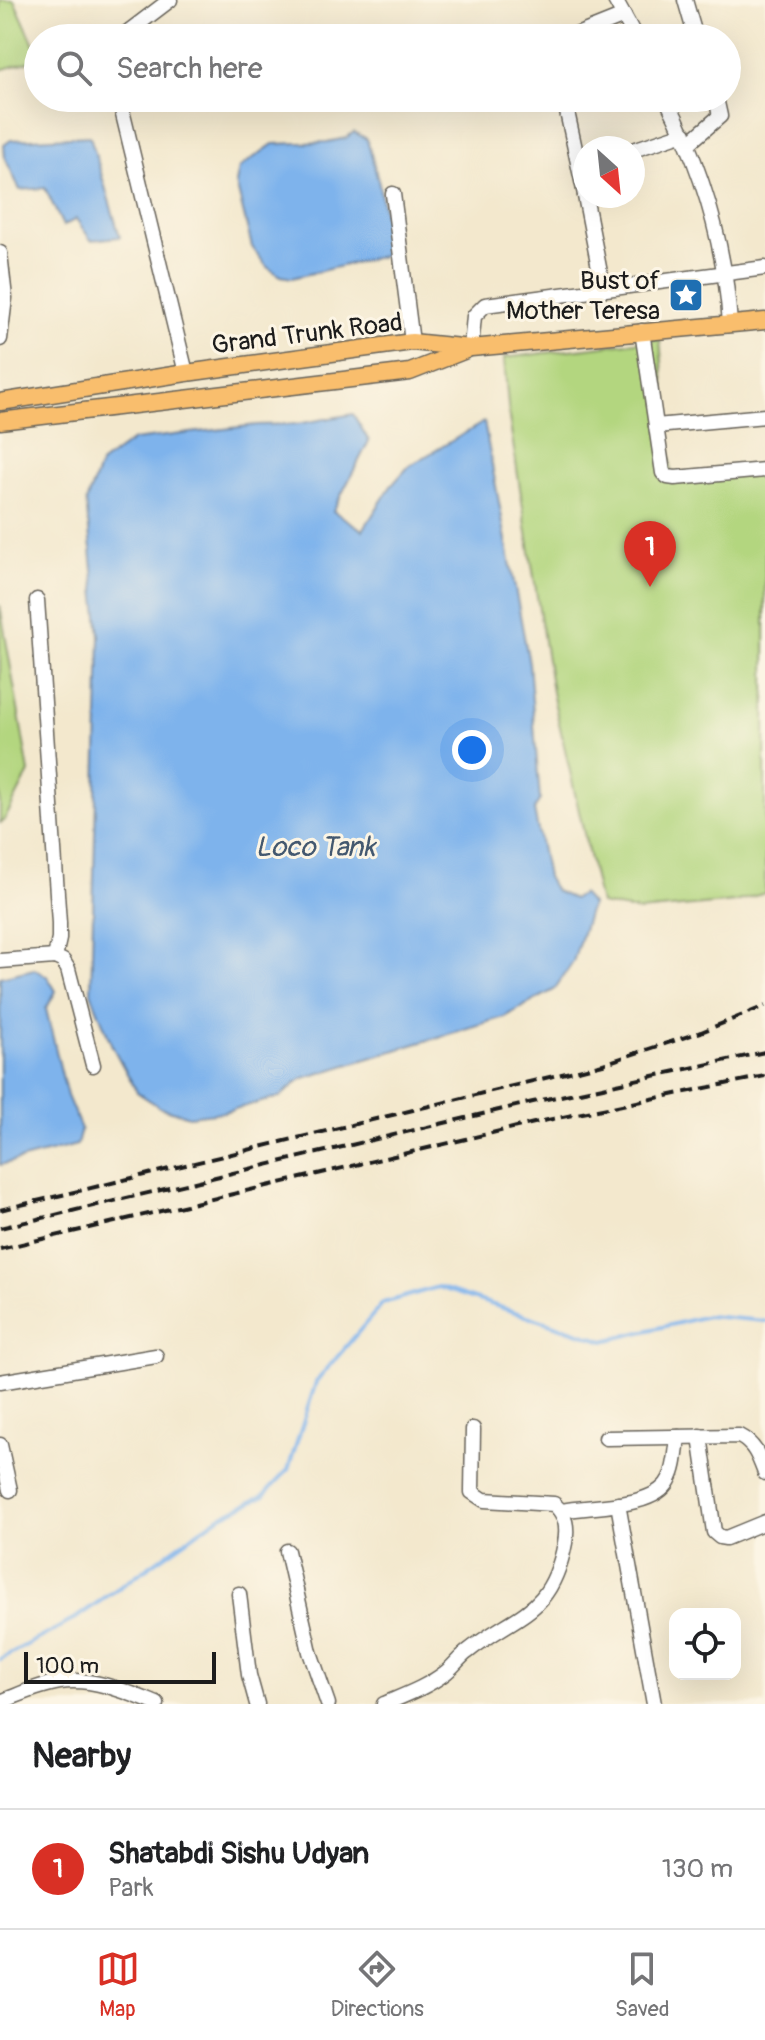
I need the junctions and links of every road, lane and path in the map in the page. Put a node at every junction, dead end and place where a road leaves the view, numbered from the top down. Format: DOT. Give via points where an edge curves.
graph roads {
  1 [pos="170,0"];
  2 [pos="615,0"];
  3 [pos="685,0"];
  4 [pos="624,16"];
  5 [pos="138,24"];
  6 [pos="604,24"];
  7 [pos="628,24"];
  8 [pos="692,24"];
  9 [pos="122,112"];
  10 [pos="568,112"];
  11 [pos="673,112"];
  12 [pos="719,112"];
  13 [pos="574,136"];
  14 [pos="686,138"];
  15 [pos="645,147"];
  16 [pos="393,194"];
  17 [pos="587,208"];
  18 [pos="0,253"];
  19 [pos="765,268"];
  20 [pos="724,271"];
  21 [pos="603,288"];
  22 [pos="765,321"];
  23 [pos="730,324"];
  24 [pos="642,331"];
  25 [pos="0,339"];
  26 [pos="412,342"];
  27 [pos="471,348"];
  28 [pos="186,373"];
  29 [pos="0,402"];
  30 [pos="765,416"];
  31 [pos="0,421"];
  32 [pos="656,426"];
  33 [pos="765,470"];
  34 [pos="37,600"];
  35 [pos="55,957"];
  36 [pos="0,961"];
  37 [pos="93,1065"];
  38 [pos="156,1356"];
  39 [pos="0,1382"];
  40 [pos="473,1429"];
  41 [pos="700,1436"];
  42 [pos="678,1437"];
  43 [pos="606,1438"];
  44 [pos="0,1445"];
  45 [pos="765,1473"];
  46 [pos="10,1490"];
  47 [pos="618,1504"];
  48 [pos="562,1511"];
  49 [pos="765,1522"];
  50 [pos="287,1551"];
  51 [pos="239,1594"];
  52 [pos="0,1702"];
  53 [pos="157,1704"];
  54 [pos="257,1704"];
  55 [pos="328,1704"];
  56 [pos="384,1704"];
  57 [pos="654,1704"];
  1 -- 5 [label="street"];
  2 -- 4 [label="street"];
  3 -- 8 [label="street"];
  4 -- 6 [label="street"];
  4 -- 7 [label="street"];
  9 -- 28 [label="street"];
  10 -- 13 [label="street"];
  11 -- 14 [label="street"];
  12 -- 14 [label="street"];
  14 -- 15 [label="street"];
  14 -- 20 [label="street" via="712,214"];
  16 -- 26 [label="street"];
  17 -- 21 [label="street"];
  18 -- 25 [label="street" via="5,298"];
  19 -- 20 [label="street"];
  20 -- 21 [label="street"];
  20 -- 23 [label="street"];
  21 -- 27 [label="street" via="485,305 474,316"];
  22 -- 23 [label="main road, Grand Trunk Road"];
  23 -- 24 [label="main road, Grand Trunk Road"];
  24 -- 27 [label="main road, Grand Trunk Road"];
  24 -- 32 [label="street"];
  26 -- 27 [label="main road, Grand Trunk Road"];
  26 -- 28 [label="main road, Grand Trunk Road"];
  27 -- 31 [label="main road" via="410,372"];
  28 -- 29 [label="main road, Grand Trunk Road"];
  30 -- 32 [label="street"];
  32 -- 33 [label="street" via="660,466 668,477"];
  34 -- 35 [label="street" via="59,923"];
  35 -- 36 [label="street"];
  35 -- 37 [label="street" via="68,969"];
  38 -- 39 [label="street"];
  40 -- 48 [label="street" via="470,1487 476,1496 542,1501"];
  41 -- 42 [label="street"];
  41 -- 45 [label="street" via="749,1441"];
  41 -- 49 [label="street" via="714,1532 726,1538"];
  42 -- 43 [label="street"];
  42 -- 47 [label="street" via="668,1483 644,1499"];
  44 -- 46 [label="street"];
  47 -- 48 [label="street"];
  47 -- 57 [label="street"];
  48 -- 56 [label="street" via="566,1536 561,1564 540,1602 426,1686"];
  50 -- 55 [label="street" via="306,1638"];
  51 -- 54 [label="street"];
  52 -- 53 [label="street" via="72,1681 116,1688"];
}
